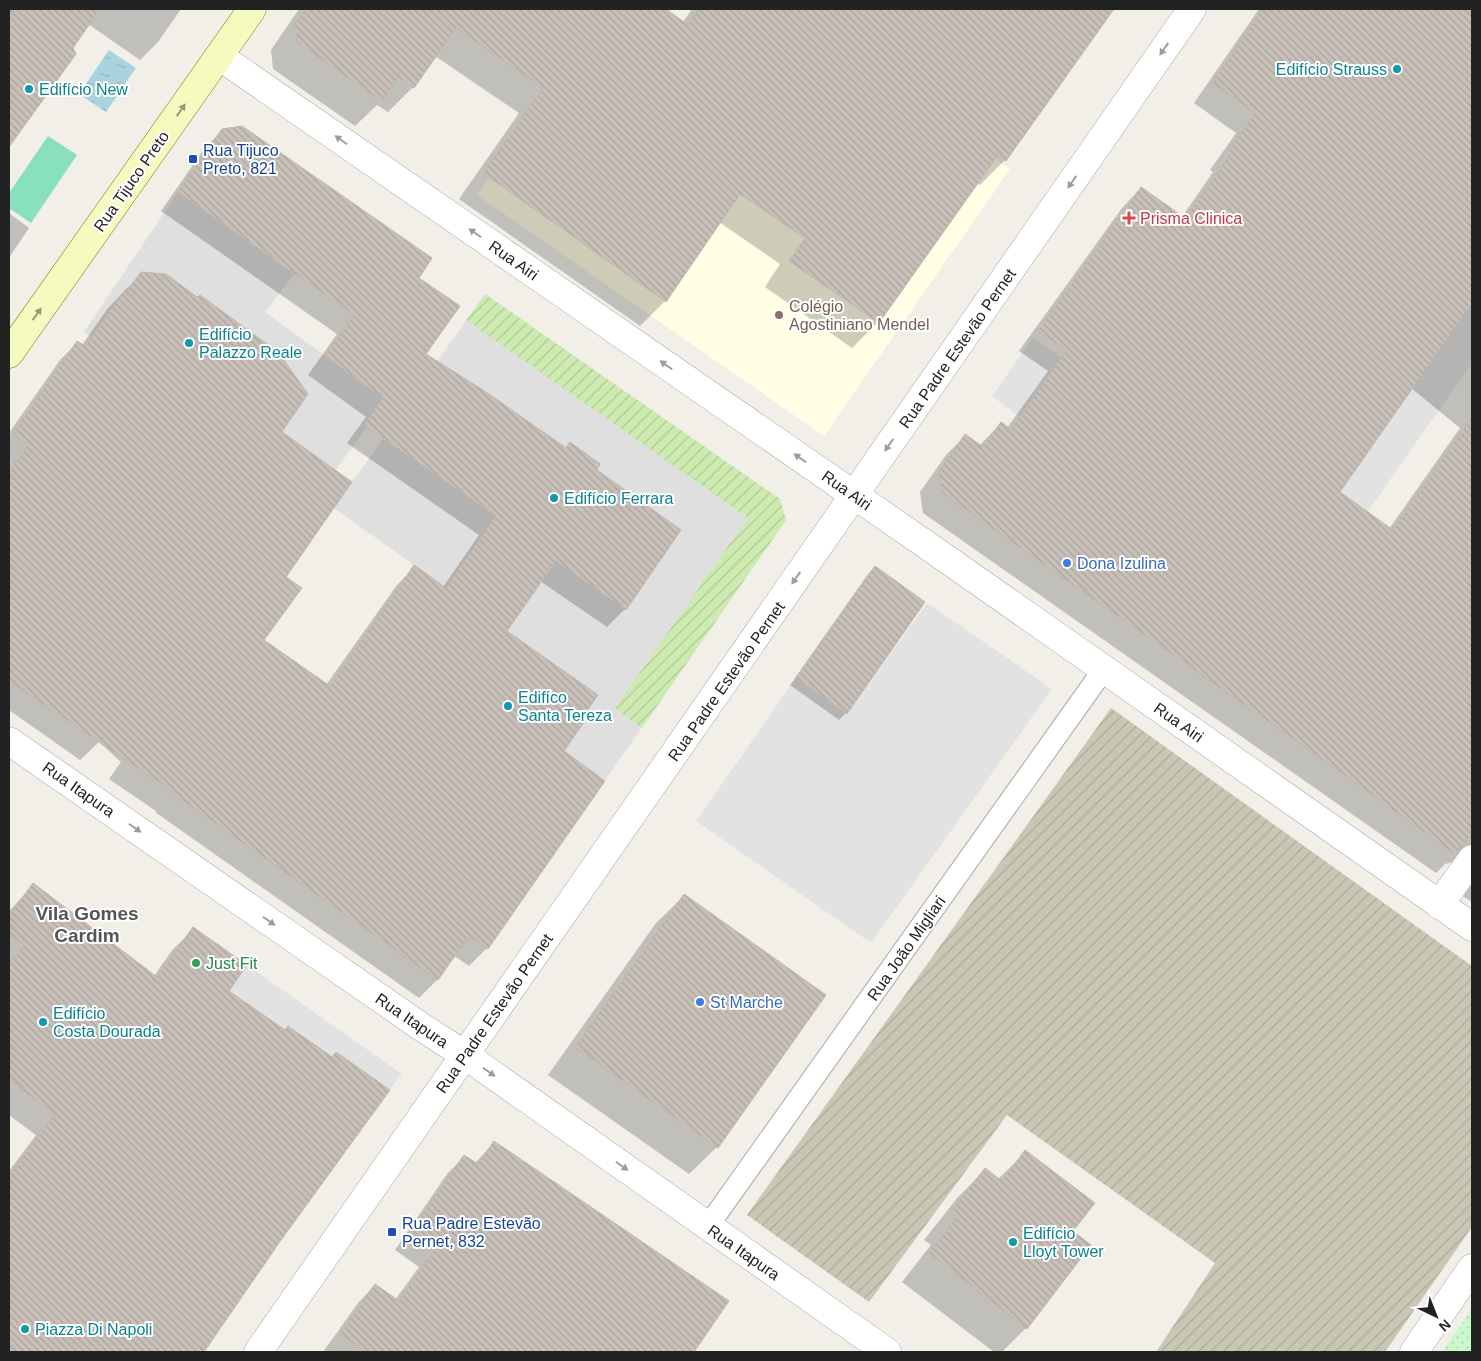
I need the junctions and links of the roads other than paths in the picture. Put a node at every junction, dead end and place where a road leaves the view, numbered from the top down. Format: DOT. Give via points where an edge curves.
graph roads {
  1 [pos="252,9"];
  2 [pos="1192,9"];
  3 [pos="219,56"];
  4 [pos="9,354"];
  5 [pos="854,496"];
  6 [pos="1104,669"];
  7 [pos="9,741"];
  8 [pos="1472,859"];
  9 [pos="1440,905"];
  10 [pos="1472,927"];
  11 [pos="465,1055"];
  12 [pos="708,1226"];
  13 [pos="1472,1268"];
  14 [pos="258,1352"];
  15 [pos="887,1352"];
  16 [pos="1414,1352"];
  1 -- 3 [label="street, Rua Tijuco Preto"];
  2 -- 5 [label="street, Rua Padre Estevão Pernet, one-way"];
  4 -- 3 [label="street, Rua Tijuco Preto, one-way"];
  5 -- 3 [label="street, Rua Airi, one-way"];
  5 -- 6 [label="street, Rua Airi"];
  5 -- 11 [label="street, Rua Padre Estevão Pernet, one-way"];
  6 -- 9 [label="street, Rua Airi"];
  6 -- 12 [label="lane, Rua João Migliari"];
  7 -- 11 [label="street, Rua Itapura, one-way"];
  8 -- 9 [label="street"];
  9 -- 10 [label="street, Rua Airi"];
  11 -- 12 [label="street, Rua Itapura, one-way"];
  11 -- 14 [label="street, Rua Padre Estevão Pernet"];
  12 -- 15 [label="street, Rua Itapura"];
  13 -- 16 [label="street"];
}
